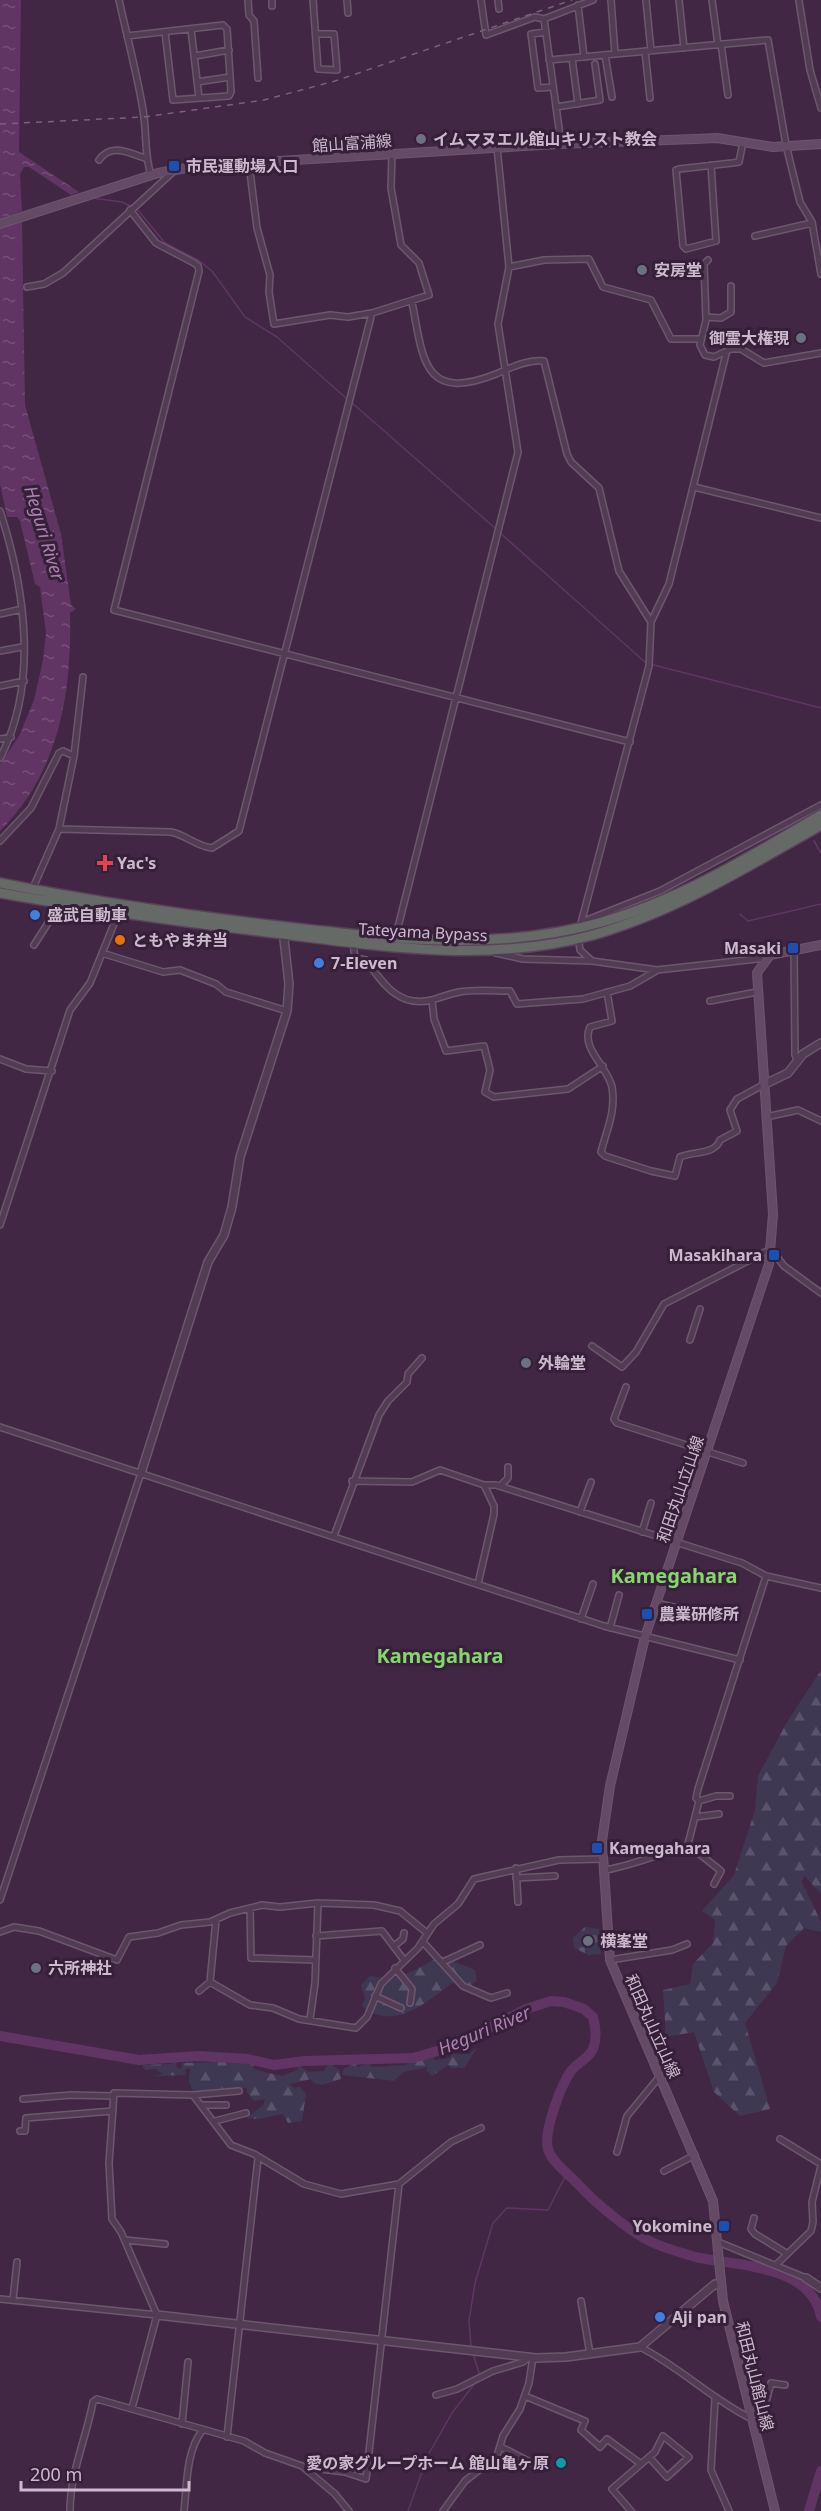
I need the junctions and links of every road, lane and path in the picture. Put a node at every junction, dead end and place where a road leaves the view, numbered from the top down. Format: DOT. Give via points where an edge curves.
graph roads {
  1 [pos="119,0"];
  2 [pos="248,0"];
  3 [pos="313,0"];
  4 [pos="347,0"];
  5 [pos="481,0"];
  6 [pos="498,0"];
  7 [pos="593,0"];
  8 [pos="611,0"];
  9 [pos="646,0"];
  10 [pos="679,0"];
  11 [pos="712,0"];
  12 [pos="799,1"];
  13 [pos="578,5"];
  14 [pos="500,9"];
  15 [pos="348,13"];
  16 [pos="544,19"];
  17 [pos="191,29"];
  18 [pos="165,32"];
  19 [pos="546,32"];
  20 [pos="315,34"];
  21 [pos="127,36"];
  22 [pos="719,45"];
  23 [pos="684,48"];
  24 [pos="229,51"];
  25 [pos="648,51"];
  26 [pos="615,54"];
  27 [pos="605,55"];
  28 [pos="195,56"];
  29 [pos="584,57"];
  30 [pos="572,58"];
  31 [pos="549,60"];
  32 [pos="595,64"];
  33 [pos="230,77"];
  34 [pos="258,78"];
  35 [pos="197,82"];
  36 [pos="553,87"];
  37 [pos="728,95"];
  38 [pos="612,96"];
  39 [pos="199,98"];
  40 [pos="650,98"];
  41 [pos="578,104"];
  42 [pos="556,107"];
  43 [pos="821,108"];
  44 [pos="743,142"];
  45 [pos="561,143"];
  46 [pos="821,144"];
  47 [pos="497,147"];
  48 [pos="789,147"];
  49 [pos="392,153"];
  50 [pos="147,159"];
  51 [pos="99,160"];
  52 [pos="249,164"];
  53 [pos="711,165"];
  54 [pos="177,169"];
  55 [pos="151,175"];
  56 [pos="131,209"];
  57 [pos="812,223"];
  58 [pos="0,224"];
  59 [pos="755,236"];
  60 [pos="708,260"];
  61 [pos="509,267"];
  62 [pos="821,274"];
  63 [pos="731,286"];
  64 [pos="27,287"];
  65 [pos="412,302"];
  66 [pos="372,313"];
  67 [pos="706,317"];
  68 [pos="700,339"];
  69 [pos="821,353"];
  70 [pos="726,354"];
  71 [pos="505,369"];
  72 [pos="694,487"];
  73 [pos="0,511"];
  74 [pos="821,518"];
  75 [pos="2,523"];
  76 [pos="22,609"];
  77 [pos="0,614"];
  78 [pos="651,622"];
  79 [pos="22,647"];
  80 [pos="0,651"];
  81 [pos="286,654"];
  82 [pos="83,677"];
  83 [pos="24,681"];
  84 [pos="0,686"];
  85 [pos="456,699"];
  86 [pos="11,737"];
  87 [pos="0,739"];
  88 [pos="630,742"];
  89 [pos="74,756"];
  90 [pos="0,758"];
  91 [pos="821,805"];
  92 [pos="821,815"];
  93 [pos="821,825"];
  94 [pos="59,829"];
  95 [pos="0,841"];
  96 [pos="0,884"];
  97 [pos="32,890"];
  98 [pos="0,892"];
  99 [pos="55,903"];
  100 [pos="118,914"];
  101 [pos="581,925"];
  102 [pos="283,930"];
  103 [pos="395,939"];
  104 [pos="577,939"];
  105 [pos="353,943"];
  106 [pos="34,945"];
  107 [pos="821,945"];
  108 [pos="794,950"];
  109 [pos="489,951"];
  110 [pos="102,953"];
  111 [pos="765,958"];
  112 [pos="592,960"];
  113 [pos="657,970"];
  114 [pos="607,992"];
  115 [pos="757,992"];
  116 [pos="432,1000"];
  117 [pos="710,1000"];
  118 [pos="287,1011"];
  119 [pos="821,1043"];
  120 [pos="0,1059"];
  121 [pos="798,1060"];
  122 [pos="603,1066"];
  123 [pos="52,1071"];
  124 [pos="763,1085"];
  125 [pos="766,1117"];
  126 [pos="821,1121"];
  127 [pos="0,1225"];
  128 [pos="771,1249"];
  129 [pos="821,1293"];
  130 [pos="700,1308"];
  131 [pos="690,1340"];
  132 [pos="592,1346"];
  133 [pos="422,1358"];
  134 [pos="626,1387"];
  135 [pos="0,1426"];
  136 [pos="707,1452"];
  137 [pos="743,1464"];
  138 [pos="508,1467"];
  139 [pos="141,1473"];
  140 [pos="352,1481"];
  141 [pos="591,1482"];
  142 [pos="484,1485"];
  143 [pos="500,1486"];
  144 [pos="651,1503"];
  145 [pos="580,1512"];
  146 [pos="642,1532"];
  147 [pos="334,1536"];
  148 [pos="676,1543"];
  149 [pos="766,1576"];
  150 [pos="478,1584"];
  151 [pos="593,1584"];
  152 [pos="821,1588"];
  153 [pos="619,1595"];
  154 [pos="656,1603"];
  155 [pos="685,1610"];
  156 [pos="581,1619"];
  157 [pos="610,1628"];
  158 [pos="645,1637"];
  159 [pos="740,1660"];
  160 [pos="730,1796"];
  161 [pos="699,1802"];
  162 [pos="719,1814"];
  163 [pos="695,1817"];
  164 [pos="687,1848"];
  165 [pos="603,1859"];
  166 [pos="516,1868"];
  167 [pos="604,1870"];
  168 [pos="555,1876"];
  169 [pos="516,1878"];
  170 [pos="714,1884"];
  171 [pos="0,1900"];
  172 [pos="518,1902"];
  173 [pos="318,1904"];
  174 [pos="250,1908"];
  175 [pos="216,1920"];
  176 [pos="0,1932"];
  177 [pos="404,1933"];
  178 [pos="427,1933"];
  179 [pos="316,1936"];
  180 [pos="423,1942"];
  181 [pos="687,1944"];
  182 [pos="480,1945"];
  183 [pos="394,1946"];
  184 [pos="315,1960"];
  185 [pos="404,1960"];
  186 [pos="610,1960"];
  187 [pos="443,1962"];
  188 [pos="395,1968"];
  189 [pos="210,1982"];
  190 [pos="198,1991"];
  191 [pos="507,1993"];
  192 [pos="375,1996"];
  193 [pos="410,2004"];
  194 [pos="401,2007"];
  195 [pos="310,2019"];
  196 [pos="660,2076"];
  197 [pos="239,2091"];
  198 [pos="193,2095"];
  199 [pos="114,2096"];
  200 [pos="23,2098"];
  201 [pos="203,2105"];
  202 [pos="226,2105"];
  203 [pos="113,2111"];
  204 [pos="246,2113"];
  205 [pos="215,2121"];
  206 [pos="481,2127"];
  207 [pos="20,2131"];
  208 [pos="780,2139"];
  209 [pos="617,2152"];
  210 [pos="696,2155"];
  211 [pos="258,2158"];
  212 [pos="821,2165"];
  213 [pos="664,2171"];
  214 [pos="399,2184"];
  215 [pos="754,2218"];
  216 [pos="124,2240"];
  217 [pos="165,2244"];
  218 [pos="718,2244"];
  219 [pos="786,2253"];
  220 [pos="16,2262"];
  221 [pos="777,2264"];
  222 [pos="806,2278"];
  223 [pos="720,2284"];
  224 [pos="821,2288"];
  225 [pos="0,2299"];
  226 [pos="13,2300"];
  227 [pos="580,2301"];
  228 [pos="157,2315"];
  229 [pos="240,2323"];
  230 [pos="383,2339"];
  231 [pos="640,2347"];
  232 [pos="590,2354"];
  233 [pos="531,2357"];
  234 [pos="188,2362"];
  235 [pos="785,2385"];
  236 [pos="436,2395"];
  237 [pos="525,2396"];
  238 [pos="715,2399"];
  239 [pos="132,2408"];
  240 [pos="752,2419"];
  241 [pos="182,2424"];
  242 [pos="754,2429"];
  243 [pos="202,2431"];
  244 [pos="227,2437"];
  245 [pos="501,2447"];
  246 [pos="649,2457"];
  247 [pos="641,2464"];
  248 [pos="536,2465"];
  249 [pos="302,2466"];
  250 [pos="70,2511"];
  251 [pos="184,2511"];
  252 [pos="349,2511"];
  253 [pos="443,2511"];
  254 [pos="631,2511"];
  255 [pos="729,2511"];
  256 [pos="775,2511"];
  1 -- 21 [label="street"];
  2 -- 34 [label="street" via="249,15 254,21"];
  3 -- 20 [label="street"];
  4 -- 15 [label="street"];
  5 -- 16 [label="street" via="486,35 535,16"];
  6 -- 14 [label="street"];
  7 -- 13 [label="street"];
  8 -- 26 [label="street"];
  9 -- 25 [label="street"];
  10 -- 23 [label="street"];
  11 -- 22 [label="street"];
  12 -- 43 [label="street" via="810,70"];
  13 -- 16 [label="street"];
  13 -- 29 [label="street"];
  16 -- 19 [label="street"];
  17 -- 18 [label="street"];
  17 -- 24 [label="street" via="223,25"];
  17 -- 28 [label="street"];
  18 -- 21 [label="street"];
  18 -- 39 [label="street" via="173,100"];
  19 -- 31 [label="street"];
  19 -- 36 [label="street" via="531,34 538,88"];
  20 -- 20 [label="street" via="318,69 337,70 334,34"];
  21 -- 50 [label="street" via="143,106"];
  22 -- 23 [label="street"];
  22 -- 37 [label="street"];
  22 -- 48 [label="street" via="768,40"];
  23 -- 25 [label="street"];
  24 -- 28 [label="street"];
  24 -- 33 [label="street"];
  25 -- 26 [label="street"];
  25 -- 40 [label="street"];
  26 -- 27 [label="street"];
  27 -- 29 [label="street"];
  27 -- 38 [label="street"];
  28 -- 35 [label="street"];
  29 -- 30 [label="street"];
  30 -- 31 [label="street"];
  30 -- 41 [label="street"];
  31 -- 36 [label="street"];
  32 -- 41 [label="street" via="600,100"];
  33 -- 35 [label="street"];
  33 -- 39 [label="street" via="229,96"];
  35 -- 39 [label="street"];
  36 -- 42 [label="street"];
  41 -- 42 [label="street"];
  42 -- 45 [label="street"];
  44 -- 45 [label="main road, 館山富浦線" via="711,138"];
  44 -- 48 [label="main road, 館山富浦線"];
  44 -- 53 [label="street" via="739,162"];
  45 -- 47 [label="main road, 館山富浦線"];
  46 -- 48 [label="main road, 館山富浦線"];
  47 -- 49 [label="main road, 館山富浦線"];
  47 -- 61 [label="street"];
  48 -- 57 [label="street" via="800,202"];
  49 -- 52 [label="main road, 館山富浦線"];
  49 -- 65 [label="street" via="391,188 401,245 418,263 429,293"];
  50 -- 51 [label="street" via="114,149"];
  50 -- 55 [label="street"];
  52 -- 54 [label="main road, 館山富浦線"];
  52 -- 66 [label="street" via="257,228 270,275 274,324"];
  53 -- 53 [label="street" via="676,170 686,249 716,241"];
  54 -- 55 [label="main road, 館山富浦線"];
  54 -- 56 [label="street"];
  55 -- 58 [label="main road, 館山富浦線"];
  56 -- 64 [label="street" via="63,273 44,284"];
  56 -- 81 [label="street" via="156,243 194,263 199,271 114,610"];
  57 -- 59 [label="street"];
  57 -- 62 [label="street"];
  60 -- 67 [label="street" via="704,264"];
  61 -- 68 [label="street" via="544,260 589,259 603,287 651,300 671,339"];
  61 -- 71 [label="street" via="498,324"];
  63 -- 67 [label="street" via="731,312 721,318"];
  65 -- 66 [label="street"];
  65 -- 71 [label="street" via="422,359 444,381 465,385"];
  66 -- 81 [label="street"];
  67 -- 68 [label="street"];
  68 -- 70 [label="street" via="705,355"];
  69 -- 70 [label="street" via="764,363 741,349"];
  70 -- 72 [label="street"];
  71 -- 78 [label="street" via="535,361 546,363 570,462 599,488 619,571"];
  71 -- 85 [label="street" via="518,449"];
  72 -- 74 [label="street"];
  72 -- 78 [label="street" via="669,584"];
  73 -- 75 [label="street"];
  75 -- 76 [label="street"];
  76 -- 77 [label="street"];
  76 -- 79 [label="street"];
  78 -- 88 [label="street" via="649,664"];
  79 -- 80 [label="street"];
  79 -- 83 [label="street"];
  81 -- 85 [label="street"];
  81 -- 94 [label="street" via="239,831 212,848 171,832"];
  82 -- 89 [label="street"];
  83 -- 84 [label="street"];
  83 -- 86 [label="street"];
  85 -- 88 [label="street"];
  85 -- 103 [label="street"];
  86 -- 87 [label="street"];
  86 -- 90 [label="street"];
  88 -- 101 [label="street"];
  89 -- 94 [label="street"];
  89 -- 95 [label="street" via="59,753 31,807"];
  91 -- 101 [label="street" via="660,891"];
  92 -- 101 [label="highway, Tateyama Bypass" via="677,894 628,914"];
  93 -- 104 [label="highway, Tateyama Bypass" via="677,905"];
  94 -- 97 [label="street"];
  96 -- 97 [label="highway, Tateyama Bypass"];
  97 -- 102 [label="highway, Tateyama Bypass"];
  98 -- 99 [label="highway, Tateyama Bypass"];
  99 -- 100 [label="highway, Tateyama Bypass"];
  99 -- 106 [label="street"];
  100 -- 102 [label="highway, Tateyama Bypass"];
  100 -- 110 [label="street"];
  101 -- 103 [label="highway, Tateyama Bypass" via="530,938"];
  101 -- 104 [label="street"];
  102 -- 103 [label="highway, Tateyama Bypass"];
  102 -- 105 [label="highway, Tateyama Bypass"];
  102 -- 118 [label="street" via="290,984"];
  104 -- 109 [label="highway, Tateyama Bypass"];
  104 -- 112 [label="street" via="580,950"];
  105 -- 109 [label="highway, Tateyama Bypass"];
  105 -- 116 [label="street" via="355,958 366,960 388,989 410,1002"];
  107 -- 108 [label="main road"];
  108 -- 111 [label="main road"];
  108 -- 121 [label="street"];
  109 -- 112 [label="street" via="523,959"];
  110 -- 118 [label="street" via="163,972 180,970 226,992"];
  110 -- 123 [label="street" via="90,983 70,1010"];
  111 -- 113 [label="street"];
  111 -- 115 [label="main road, 和田丸山立山線" via="757,973"];
  112 -- 113 [label="street"];
  113 -- 114 [label="street" via="630,986"];
  114 -- 116 [label="street" via="567,1002 517,1005 510,991 460,992"];
  114 -- 122 [label="street" via="612,1021 588,1032 589,1045"];
  115 -- 117 [label="street"];
  115 -- 124 [label="main road, 和田丸山立山線"];
  116 -- 122 [label="street" via="434,1019 446,1051 484,1046 490,1070 485,1092 494,1097 568,1089"];
  118 -- 139 [label="street" via="240,1157 224,1235 208,1262"];
  119 -- 121 [label="street"];
  120 -- 123 [label="street" via="26,1069"];
  121 -- 124 [label="street" via="788,1073"];
  122 -- 124 [label="street" via="611,1084 614,1110 601,1152 675,1176 680,1157 712,1150 720,1140 737,1131 730,1110 736,1100"];
  123 -- 127 [label="street"];
  124 -- 125 [label="main road, 和田丸山立山線"];
  125 -- 126 [label="street" via="798,1110"];
  125 -- 128 [label="main road, 和田丸山立山線" via="773,1214"];
  128 -- 129 [label="street" via="784,1266"];
  128 -- 132 [label="street" via="664,1305 636,1352 622,1367"];
  128 -- 136 [label="main road, 和田丸山立山線" via="766,1276"];
  130 -- 131 [label="street"];
  133 -- 140 [label="street" via="379,1415"];
  134 -- 136 [label="street" via="614,1419 617,1423"];
  135 -- 139 [label="street"];
  136 -- 137 [label="street"];
  136 -- 148 [label="main road, 和田丸山立山線"];
  138 -- 143 [label="street" via="508,1478"];
  139 -- 147 [label="street"];
  139 -- 171 [label="street"];
  140 -- 142 [label="street" via="412,1482 440,1470"];
  140 -- 147 [label="street"];
  141 -- 145 [label="street"];
  142 -- 143 [label="street"];
  142 -- 150 [label="street" via="494,1514"];
  143 -- 145 [label="street"];
  144 -- 146 [label="street"];
  145 -- 146 [label="street"];
  146 -- 148 [label="street"];
  147 -- 150 [label="street"];
  148 -- 149 [label="street" via="742,1563"];
  148 -- 154 [label="main road, 和田丸山立山線"];
  149 -- 152 [label="street"];
  149 -- 159 [label="street"];
  150 -- 156 [label="street"];
  151 -- 156 [label="street"];
  153 -- 157 [label="street"];
  154 -- 155 [label="street"];
  154 -- 158 [label="main road, 和田丸山立山線"];
  156 -- 157 [label="street"];
  157 -- 158 [label="street"];
  158 -- 159 [label="street"];
  158 -- 165 [label="main road, 和田丸山立山線" via="607,1804"];
  159 -- 161 [label="street" via="698,1789"];
  160 -- 161 [label="street"];
  161 -- 163 [label="street"];
  162 -- 163 [label="street"];
  163 -- 164 [label="street"];
  164 -- 167 [label="street" via="629,1867"];
  164 -- 170 [label="street" via="698,1852 721,1872"];
  165 -- 166 [label="street" via="559,1860"];
  165 -- 167 [label="main road, 和田丸山立山線"];
  166 -- 169 [label="street"];
  166 -- 178 [label="street" via="474,1879 458,1904"];
  167 -- 186 [label="main road, 和田丸山立山線"];
  168 -- 169 [label="street"];
  169 -- 172 [label="street"];
  173 -- 174 [label="street"];
  173 -- 178 [label="street" via="374,1905 400,1911"];
  173 -- 179 [label="street"];
  174 -- 175 [label="street"];
  174 -- 184 [label="street" via="251,1958"];
  175 -- 176 [label="street" via="129,1937 117,1960 39,1931 15,1927"];
  175 -- 189 [label="street"];
  177 -- 183 [label="street"];
  178 -- 180 [label="street"];
  179 -- 183 [label="street" via="377,1930"];
  179 -- 184 [label="street"];
  180 -- 185 [label="street"];
  180 -- 187 [label="street"];
  181 -- 186 [label="street"];
  182 -- 187 [label="street"];
  183 -- 185 [label="street"];
  184 -- 195 [label="street"];
  185 -- 188 [label="street"];
  186 -- 196 [label="main road, 和田丸山立山線"];
  187 -- 191 [label="street" via="463,1986 491,1998"];
  188 -- 192 [label="street"];
  188 -- 193 [label="street" via="412,1989"];
  189 -- 190 [label="street"];
  189 -- 195 [label="street" via="250,2005"];
  192 -- 194 [label="street"];
  192 -- 195 [label="street" via="356,2028"];
  196 -- 209 [label="street" via="627,2116"];
  196 -- 210 [label="main road, 和田丸山立山線"];
  197 -- 198 [label="street"];
  198 -- 199 [label="street"];
  198 -- 201 [label="street"];
  199 -- 200 [label="street"];
  199 -- 203 [label="street"];
  201 -- 202 [label="street"];
  201 -- 205 [label="street"];
  203 -- 207 [label="street" via="26,2118 25,2131"];
  203 -- 216 [label="street" via="109,2163 112,2219"];
  204 -- 205 [label="street"];
  205 -- 211 [label="street" via="226,2141"];
  206 -- 214 [label="street" via="451,2142"];
  208 -- 212 [label="street"];
  210 -- 213 [label="street"];
  210 -- 218 [label="main road, 和田丸山立山線" via="713,2201"];
  211 -- 214 [label="street" via="304,2184 341,2194"];
  211 -- 229 [label="street"];
  212 -- 219 [label="street" via="812,2202 811,2231"];
  214 -- 230 [label="street"];
  215 -- 219 [label="street" via="751,2229 755,2234"];
  216 -- 217 [label="street"];
  216 -- 228 [label="street"];
  218 -- 221 [label="street"];
  218 -- 223 [label="main road, 和田丸山館山線"];
  219 -- 221 [label="street"];
  220 -- 226 [label="street"];
  221 -- 222 [label="street"];
  222 -- 224 [label="street"];
  223 -- 231 [label="street" via="715,2284"];
  223 -- 240 [label="main road, 和田丸山館山線"];
  225 -- 226 [label="street"];
  226 -- 228 [label="street"];
  227 -- 232 [label="street"];
  228 -- 229 [label="street"];
  228 -- 239 [label="street"];
  229 -- 230 [label="street"];
  229 -- 244 [label="street"];
  230 -- 233 [label="street"];
  230 -- 249 [label="street" via="366,2480 345,2472"];
  231 -- 232 [label="street"];
  231 -- 238 [label="street" via="656,2354"];
  232 -- 233 [label="street"];
  233 -- 236 [label="street" via="477,2377 457,2390"];
  233 -- 237 [label="street"];
  234 -- 241 [label="street"];
  235 -- 242 [label="street" via="771,2384 762,2417"];
  237 -- 245 [label="street"];
  237 -- 247 [label="street" via="585,2421 581,2430 600,2447 607,2439"];
  238 -- 240 [label="street"];
  238 -- 255 [label="street" via="711,2470"];
  239 -- 241 [label="street"];
  239 -- 250 [label="street" via="97,2399 93,2402 72,2476"];
  240 -- 242 [label="main road, 和田丸山館山線"];
  241 -- 243 [label="street"];
  242 -- 256 [label="main road, 和田丸山館山線"];
  243 -- 244 [label="street"];
  243 -- 251 [label="street" via="190,2457"];
  244 -- 249 [label="street"];
  245 -- 248 [label="street"];
  245 -- 253 [label="street" via="497,2456 465,2481"];
  246 -- 246 [label="street" via="663,2436 689,2457 667,2477"];
  246 -- 247 [label="street"];
  247 -- 254 [label="street" via="612,2490"];
  249 -- 252 [label="street"];
}
